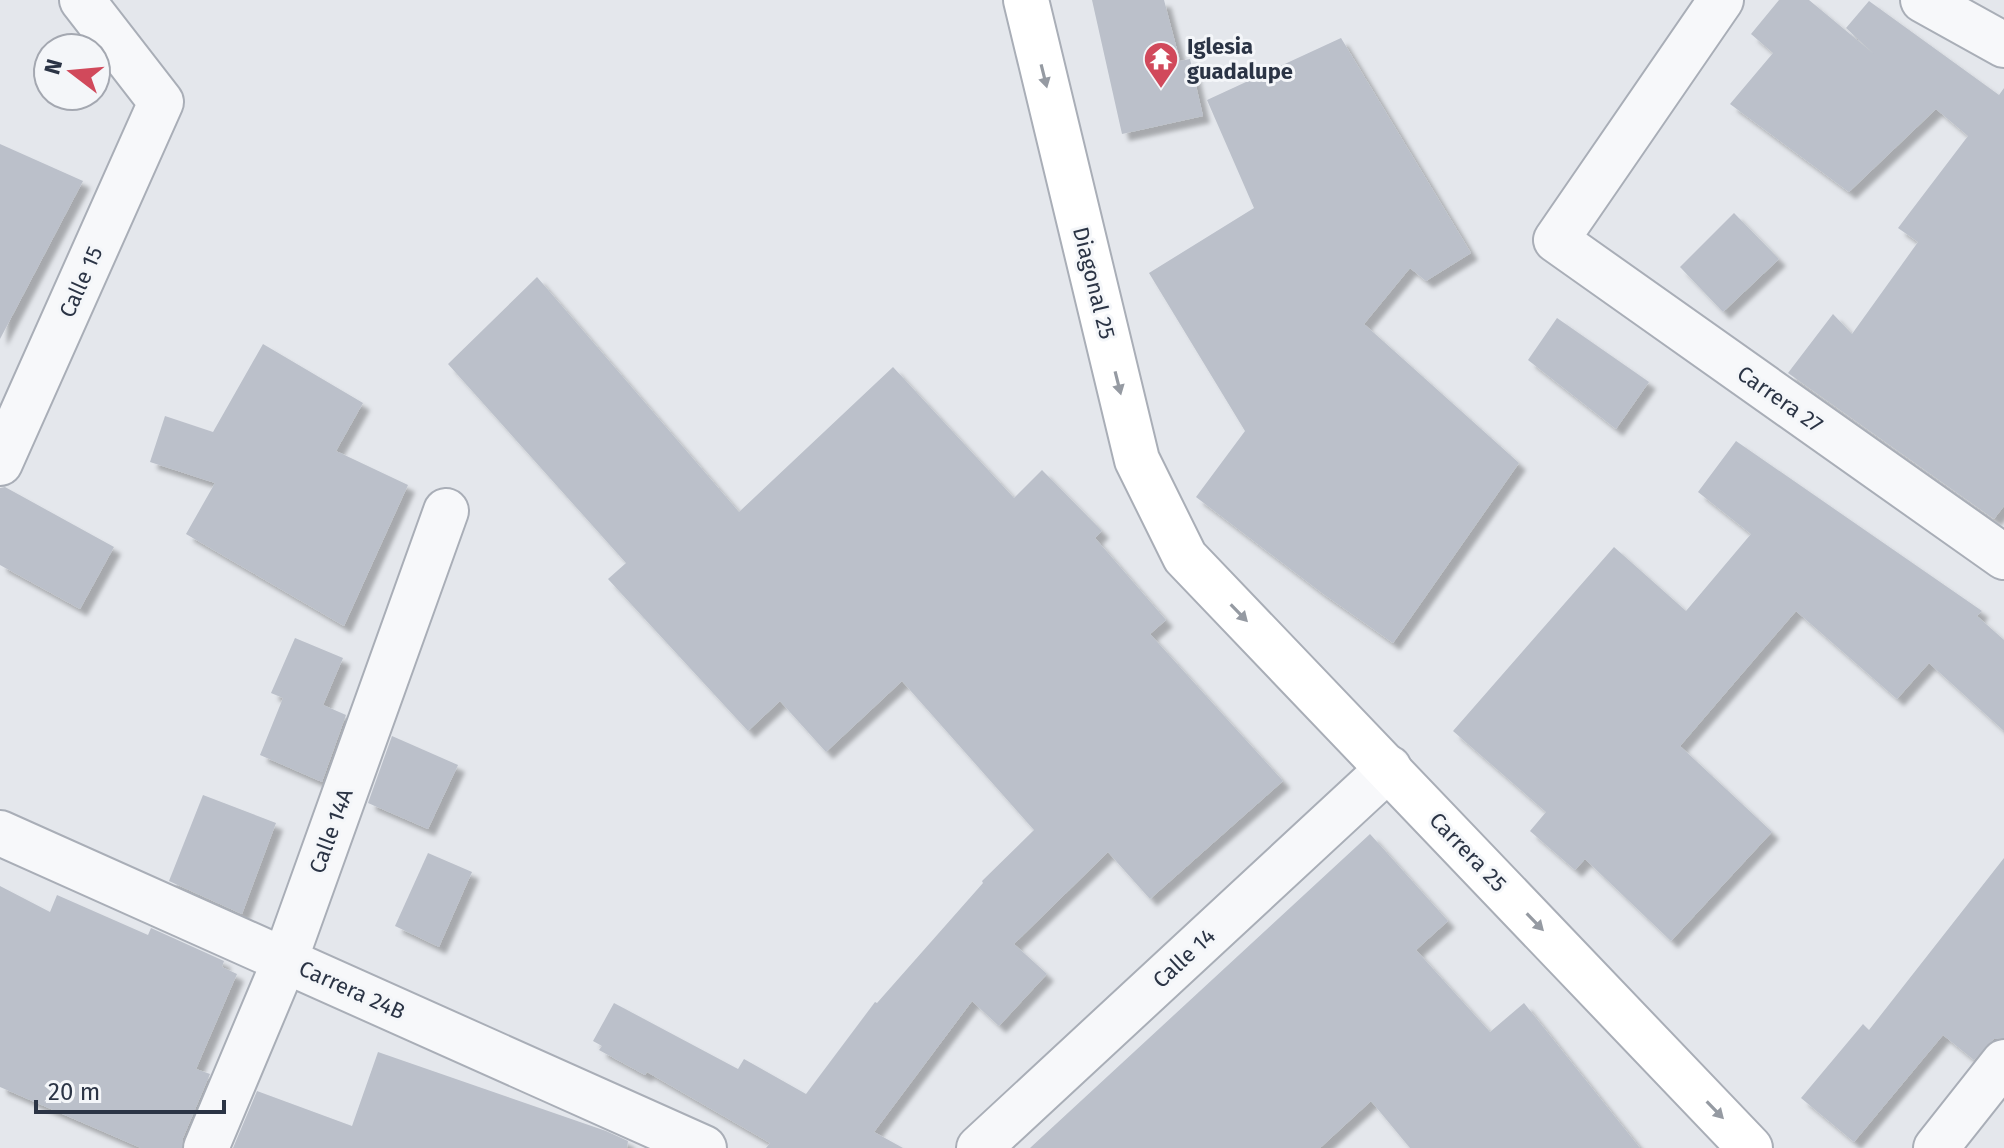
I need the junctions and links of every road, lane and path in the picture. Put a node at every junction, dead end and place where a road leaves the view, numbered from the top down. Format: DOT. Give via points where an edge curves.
graph roads {
  1 [pos="82,0"];
  2 [pos="1026,0"];
  3 [pos="1721,0"];
  4 [pos="1923,0"];
  5 [pos="2004,45"];
  6 [pos="0,463"];
  7 [pos="446,511"];
  8 [pos="1185,557"];
  9 [pos="2004,557"];
  10 [pos="1389,768"];
  11 [pos="0,833"];
  12 [pos="285,960"];
  13 [pos="2004,1062"];
  14 [pos="206,1148"];
  15 [pos="704,1148"];
  16 [pos="979,1148"];
  17 [pos="1750,1148"];
  18 [pos="1936,1148"];
  1 -- 6 [label="street, Calle 15" via="161,102"];
  2 -- 8 [label="main road, Diagonal 25, one-way" via="1137,460"];
  3 -- 9 [label="street, Carrera 27" via="1556,240"];
  4 -- 5 [label="street"];
  7 -- 12 [label="street, Calle 14A"];
  8 -- 10 [label="main road, Carrera 25, one-way"];
  10 -- 16 [label="street, Calle 14"];
  10 -- 17 [label="main road, Carrera 25, one-way"];
  11 -- 12 [label="street, Carrera 24B"];
  12 -- 14 [label="street, Calle 14A"];
  12 -- 15 [label="street, Carrera 24B"];
  13 -- 18 [label="street"];
}
